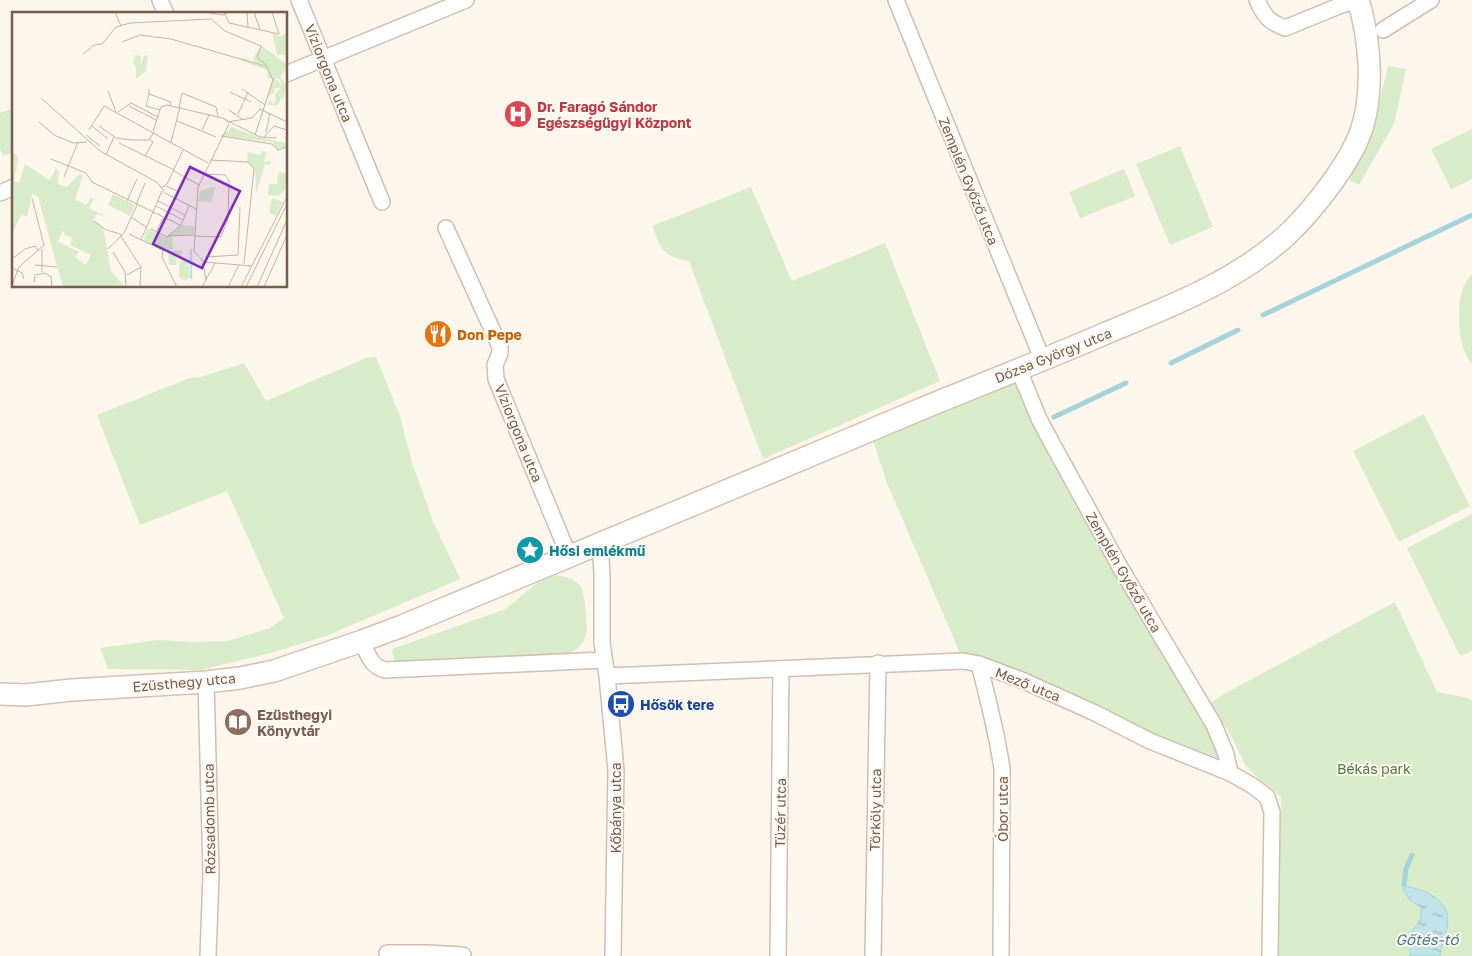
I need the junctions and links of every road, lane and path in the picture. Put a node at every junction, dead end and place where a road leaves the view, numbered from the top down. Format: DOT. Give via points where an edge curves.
graph roads {
  1 [pos="160,0"];
  2 [pos="299,0"];
  3 [pos="466,0"];
  4 [pos="896,0"];
  5 [pos="1357,0"];
  6 [pos="1431,0"];
  7 [pos="1260,7"];
  8 [pos="165,12"];
  9 [pos="1375,32"];
  10 [pos="322,59"];
  11 [pos="288,73"];
  12 [pos="12,188"];
  13 [pos="0,193"];
  14 [pos="382,202"];
  15 [pos="446,228"];
  16 [pos="1042,361"];
  17 [pos="1019,370"];
  18 [pos="600,543"];
  19 [pos="569,556"];
  20 [pos="362,641"];
  21 [pos="604,660"];
  22 [pos="878,663"];
  23 [pos="979,664"];
  24 [pos="781,669"];
  25 [pos="607,676"];
  26 [pos="206,682"];
  27 [pos="0,694"];
  28 [pos="1230,773"];
  29 [pos="387,953"];
  30 [pos="208,956"];
  31 [pos="463,956"];
  32 [pos="613,956"];
  33 [pos="778,956"];
  34 [pos="873,956"];
  35 [pos="1001,956"];
  36 [pos="1270,956"];
  1 -- 8 [label="street"];
  2 -- 10 [label="street, Víziorgona utca"];
  3 -- 10 [label="street"];
  4 -- 16 [label="street, Zemplén Győző utca"];
  5 -- 7 [label="street" via="1285,28 1273,23"];
  5 -- 9 [label="street, Dózsa György utca" via="1363,16"];
  6 -- 9 [label="street"];
  9 -- 16 [label="street, Dózsa György utca" via="1362,128 1334,179 1295,227 1265,253 1216,284 1157,313"];
  10 -- 11 [label="street"];
  10 -- 14 [label="street, Víziorgona utca"];
  12 -- 13 [label="street"];
  15 -- 19 [label="street, Víziorgona utca" via="500,347 495,365 496,379"];
  16 -- 17 [label="street, Dózsa György utca"];
  17 -- 18 [label="street, Dózsa György utca"];
  17 -- 28 [label="street, Zemplén Győző utca" via="1057,453 1214,725"];
  18 -- 19 [label="street, Ezüsthegy utca"];
  18 -- 21 [label="street"];
  19 -- 20 [label="street, Ezüsthegy utca"];
  20 -- 21 [label="street" via="370,659 385,670"];
  20 -- 26 [label="street, Ezüsthegy utca" via="274,671"];
  21 -- 25 [label="street, Kőbánya utca"];
  22 -- 23 [label="street, Mező utca" via="963,661"];
  22 -- 24 [label="street, Mező utca"];
  22 -- 34 [label="street, Törköly utca"];
  23 -- 28 [label="street, Mező utca" via="1095,712 1150,741"];
  23 -- 35 [label="street, Óbor utca" via="992,711 1002,769"];
  24 -- 25 [label="street, Mező utca"];
  24 -- 33 [label="street, Tüzér utca"];
  25 -- 32 [label="street, Kőbánya utca" via="616,770"];
  26 -- 27 [label="street, Ezüsthegy utca" via="25,696"];
  26 -- 30 [label="street, Rózsadomb utca" via="211,874"];
  28 -- 36 [label="street, Mező utca" via="1267,797 1272,812"];
  29 -- 31 [label="street"];
}
